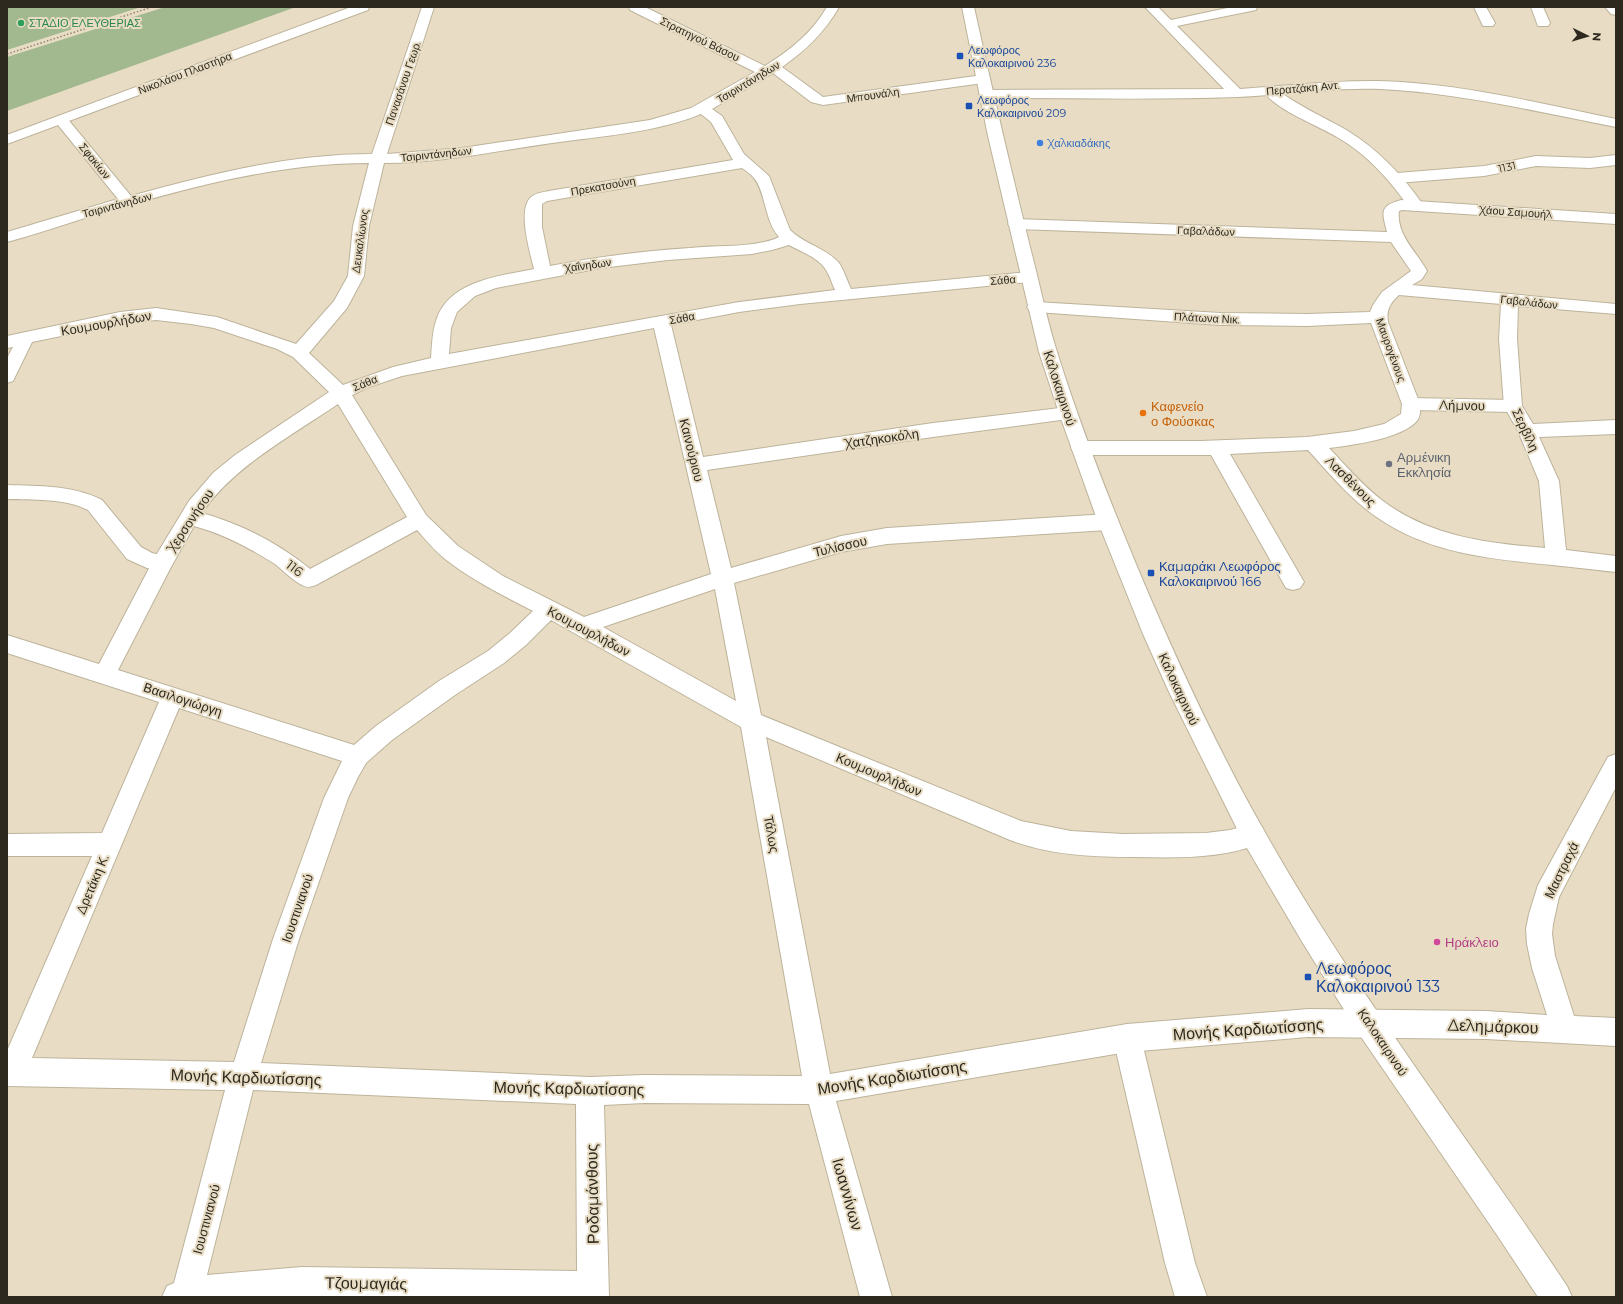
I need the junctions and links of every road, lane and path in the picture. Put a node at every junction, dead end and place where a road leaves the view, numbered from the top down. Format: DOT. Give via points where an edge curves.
graph roads {
  1 [pos="152,7"];
  2 [pos="337,7"];
  3 [pos="362,7"];
  4 [pos="428,7"];
  5 [pos="635,7"];
  6 [pos="834,7"];
  7 [pos="968,7"];
  8 [pos="1151,7"];
  9 [pos="1251,7"];
  10 [pos="1480,7"];
  11 [pos="1537,7"];
  12 [pos="1612,7"];
  13 [pos="1616,11"];
  14 [pos="1488,23"];
  15 [pos="1543,23"];
  16 [pos="1169,24"];
  17 [pos="7,54"];
  18 [pos="770,69"];
  19 [pos="984,87"];
  20 [pos="1271,92"];
  21 [pos="1236,93"];
  22 [pos="702,108"];
  23 [pos="61,120"];
  24 [pos="1616,123"];
  25 [pos="7,128"];
  26 [pos="7,140"];
  27 [pos="377,158"];
  28 [pos="1616,160"];
  29 [pos="743,163"];
  30 [pos="1397,178"];
  31 [pos="128,202"];
  32 [pos="1416,206"];
  33 [pos="1616,219"];
  34 [pos="1016,224"];
  35 [pos="7,237"];
  36 [pos="789,238"];
  37 [pos="1396,238"];
  38 [pos="543,272"];
  39 [pos="1028,277"];
  40 [pos="1395,289"];
  41 [pos="845,295"];
  42 [pos="1510,300"];
  43 [pos="1036,307"];
  44 [pos="1616,309"];
  45 [pos="1378,317"];
  46 [pos="661,322"];
  47 [pos="16,340"];
  48 [pos="299,353"];
  49 [pos="440,362"];
  50 [pos="7,377"];
  51 [pos="341,393"];
  52 [pos="1411,404"];
  53 [pos="1513,406"];
  54 [pos="1068,413"];
  55 [pos="1616,427"];
  56 [pos="1527,431"];
  57 [pos="1314,444"];
  58 [pos="1216,447"];
  59 [pos="1081,448"];
  60 [pos="696,465"];
  61 [pos="7,492"];
  62 [pos="189,517"];
  63 [pos="419,520"];
  64 [pos="1108,522"];
  65 [pos="1556,557"];
  66 [pos="162,563"];
  67 [pos="1616,564"];
  68 [pos="723,578"];
  69 [pos="1293,582"];
  70 [pos="548,609"];
  71 [pos="582,626"];
  72 [pos="7,644"];
  73 [pos="105,674"];
  74 [pos="173,696"];
  75 [pos="751,721"];
  76 [pos="358,756"];
  77 [pos="1616,764"];
  78 [pos="1253,835"];
  79 [pos="110,844"];
  80 [pos="7,845"];
  81 [pos="1369,1024"];
  82 [pos="1565,1028"];
  83 [pos="1616,1032"];
  84 [pos="1127,1038"];
  85 [pos="9,1072"];
  86 [pos="243,1076"];
  87 [pos="819,1090"];
  88 [pos="590,1091"];
  89 [pos="594,1292"];
  90 [pos="183,1296"];
  91 [pos="876,1297"];
  92 [pos="1191,1297"];
  93 [pos="1556,1297"];
  1 -- 17 [label="path"];
  2 -- 25 [label="street, Νικολάου Πλαστήρα"];
  3 -- 23 [label="street, Νικολάου Πλαστήρα"];
  4 -- 27 [label="street, Πανασάνου Γεωρ."];
  5 -- 18 [label="street, Στρατηγού Βάσου"];
  6 -- 18 [label="street, Τσιριντάνηδων" via="813,34"];
  7 -- 19 [label="street, Καλοκαιρινού"];
  8 -- 16 [label="street"];
  9 -- 16 [label="street"];
  10 -- 14 [label="street"];
  11 -- 15 [label="street"];
  12 -- 13 [label="street"];
  16 -- 21 [label="street"];
  18 -- 19 [label="street, Μπουνάλη" via="823,101"];
  18 -- 22 [label="street, Τσιριντάνηδων"];
  19 -- 21 [label="street, Περατζάκη Αντ."];
  19 -- 34 [label="street, Καλοκαιρινού"];
  20 -- 21 [label="street, Περατζάκη Αντ."];
  20 -- 24 [label="street, Περατζάκη Αντ." via="1356,85 1421,88 1462,93"];
  20 -- 30 [label="street" via="1293,108 1354,142"];
  22 -- 27 [label="street, Τσιριντάνηδων" via="668,120 606,132 436,155"];
  22 -- 29 [label="street" via="717,119 734,152"];
  23 -- 26 [label="street, Νικολάου Πλαστήρα"];
  23 -- 31 [label="street, Σφακίων"];
  27 -- 31 [label="street, Τσιριντάνηδων" via="331,158 282,165"];
  27 -- 48 [label="street, Δευκαλίωνος" via="361,226 356,276 341,304"];
  28 -- 30 [label="street, 1131" via="1590,163 1536,161 1484,171"];
  29 -- 36 [label="street" via="761,176 778,223"];
  29 -- 38 [label="street, Πρεκατσούνη" via="540,199 534,204 533,215"];
  30 -- 32 [label="street"];
  31 -- 35 [label="street, Τσιριντάνηδων"];
  32 -- 33 [label="street, Χάου Σαμουήλ"];
  32 -- 37 [label="street, Μαυρογένους" via="1401,205 1392,208"];
  34 -- 37 [label="street, Γαβαλάδων"];
  34 -- 39 [label="street, Καλοκαιρινού"];
  36 -- 38 [label="street, Χαΐνηδων" via="781,243 766,246 682,253"];
  36 -- 41 [label="street" via="816,253 833,267"];
  37 -- 40 [label="street, Μαυρογένους" via="1419,271"];
  38 -- 49 [label="street, Χαΐνηδων" via="487,285 461,298 446,317"];
  39 -- 41 [label="street, Σάθα"];
  39 -- 43 [label="street, Καλοκαιρινού"];
  40 -- 42 [label="street, Γαβαλάδων"];
  40 -- 45 [label="street, Μαυρογένους" via="1381,304"];
  41 -- 46 [label="street, Σάθα" via="739,307"];
  42 -- 44 [label="street, Γαβαλάδων"];
  42 -- 53 [label="street, Σερβίλη" via="1508,339"];
  43 -- 45 [label="street, Πλάτωνα Νικ." via="1220,319 1307,320"];
  43 -- 54 [label="street, Καλοκαιρινού"];
  45 -- 52 [label="street, Μαυρογένους"];
  46 -- 49 [label="street, Σάθα"];
  46 -- 60 [label="street, Καινούριου"];
  47 -- 48 [label="street, Κουμουρλήδων" via="120,318 156,314 217,323 269,339"];
  47 -- 50 [label="street"];
  48 -- 51 [label="street, Κουμουρλήδων"];
  49 -- 51 [label="street, Σάθα" via="363,382"];
  51 -- 62 [label="street, Χερσονήσου" via="232,467 209,490"];
  51 -- 63 [label="street, Κουμουρλήδων"];
  52 -- 53 [label="street, Λήμνου"];
  52 -- 57 [label="street" via="1410,417 1396,428"];
  53 -- 56 [label="street, Σερβίλη"];
  54 -- 59 [label="street, Καλοκαιρινού"];
  54 -- 60 [label="street, Χατζηκοκόλη"];
  55 -- 56 [label="street"];
  56 -- 65 [label="street, Σερβίλη" via="1549,481"];
  57 -- 58 [label="street"];
  57 -- 65 [label="street, Λασθένους" via="1360,492 1384,513 1405,525 1454,545"];
  58 -- 59 [label="street"];
  58 -- 69 [label="street"];
  59 -- 64 [label="street, Καλοκαιρινού"];
  60 -- 68 [label="street, Καινούριου"];
  61 -- 66 [label="street" via="72,496 90,501 134,553 147,560"];
  62 -- 63 [label="street, 116" via="210,522 269,550 309,579"];
  62 -- 66 [label="street, Χερσονήσου"];
  63 -- 70 [label="street, Κουμουρλήδων" via="451,552 470,566"];
  64 -- 68 [label="street, Τυλίσσου" via="887,536 842,544"];
  64 -- 78 [label="street, Καλοκαιρινού" via="1180,692"];
  65 -- 67 [label="street, Λασθένους"];
  66 -- 73 [label="street, Χερσονήσου"];
  68 -- 71 [label="street, Τυλίσσου"];
  68 -- 75 [label="street, Τάλως"];
  70 -- 71 [label="street, Κουμουρλήδων"];
  70 -- 76 [label="street, Ιουστινιανού" via="496,657 414,710"];
  71 -- 75 [label="street, Κουμουρλήδων"];
  72 -- 73 [label="street, Βασιλογιώργη"];
  73 -- 74 [label="street, Βασιλογιώργη"];
  74 -- 76 [label="street, Βασιλογιώργη"];
  74 -- 79 [label="street, Δρετάκη Κ."];
  75 -- 78 [label="street, Κουμουρλήδων" via="1012,829 1048,840 1100,845 1184,846 1223,843"];
  75 -- 87 [label="street, Τάλως"];
  76 -- 86 [label="street, Ιουστινιανού" via="348,770 336,798 286,939"];
  77 -- 82 [label="street, Μαστραχά" via="1547,894 1542,915 1539,934 1542,957"];
  78 -- 81 [label="street, Καλοκαιρινού"];
  79 -- 80 [label="street"];
  79 -- 85 [label="street, Δρετάκη Κ."];
  81 -- 82 [label="street, Δελημάρκου"];
  81 -- 84 [label="street, Μονής Καρδιωτίσσης" via="1308,1023"];
  81 -- 93 [label="street, Καλοκαιρινού"];
  82 -- 83 [label="street, Δελημάρκου"];
  84 -- 87 [label="street, Μονής Καρδιωτίσσης"];
  84 -- 92 [label="street" via="1180,1263"];
  85 -- 86 [label="street, Μονής Καρδιωτίσσης"];
  86 -- 88 [label="street, Μονής Καρδιωτίσσης"];
  86 -- 90 [label="street, Ιουστινιανού"];
  87 -- 88 [label="street, Μονής Καρδιωτίσσης"];
  87 -- 91 [label="street, Ιωαννίνων"];
  88 -- 89 [label="street, Ροδαμάνθους"];
  89 -- 90 [label="street, Τζουμαγιάς" via="302,1282 212,1289"];
}
